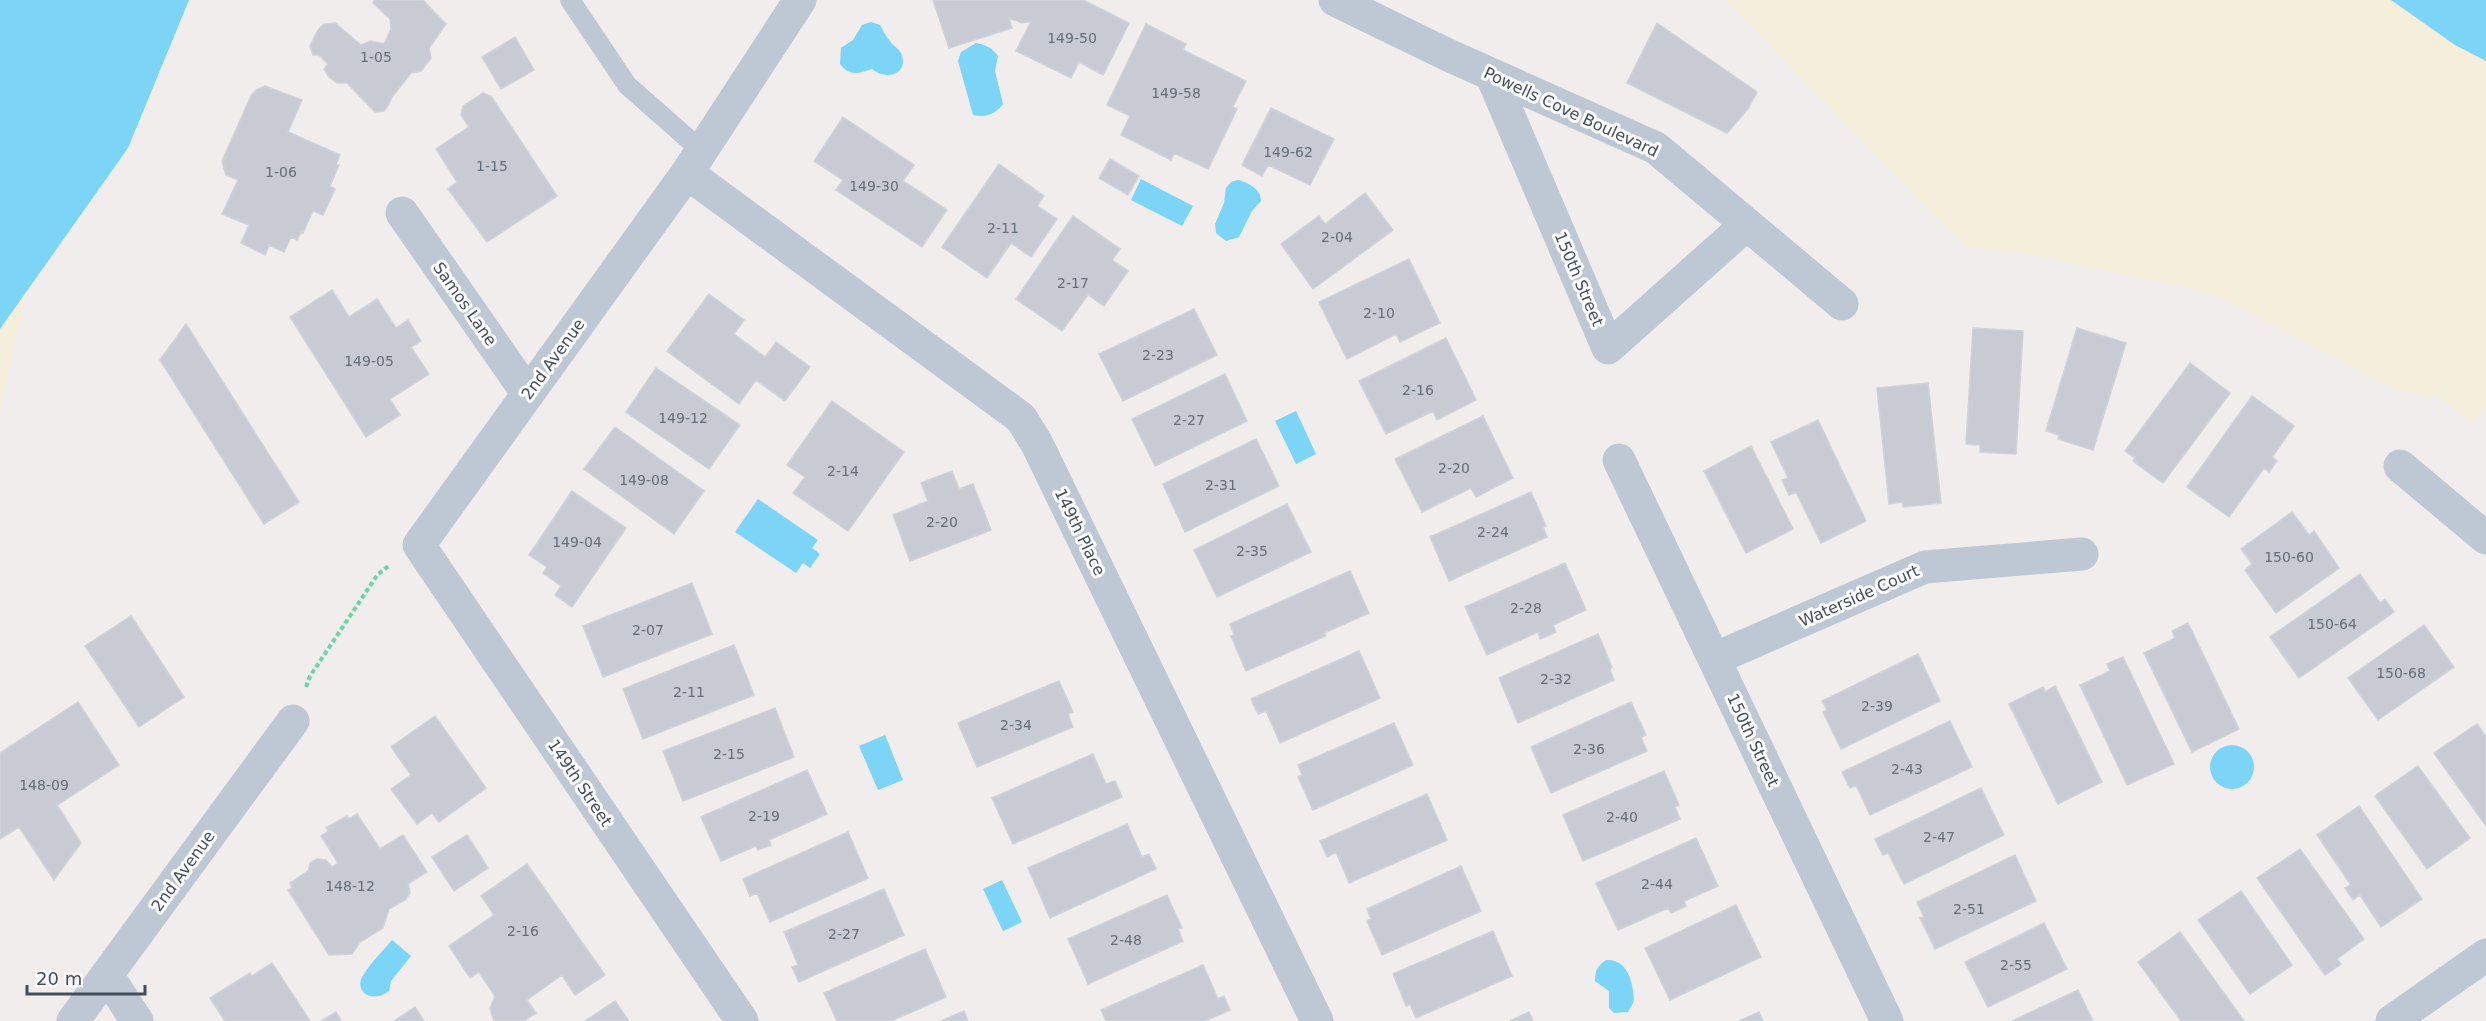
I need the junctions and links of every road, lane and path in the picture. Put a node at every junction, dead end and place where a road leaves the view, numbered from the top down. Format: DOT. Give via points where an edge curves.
graph roads {
  1 [pos="570,0"];
  2 [pos="800,0"];
  3 [pos="1335,0"];
  4 [pos="1491,74"];
  5 [pos="695,162"];
  6 [pos="402,213"];
  7 [pos="1746,225"];
  8 [pos="1842,304"];
  9 [pos="528,394"];
  10 [pos="1619,460"];
  11 [pos="2400,466"];
  12 [pos="2486,538"];
  13 [pos="419,545"];
  14 [pos="2082,554"];
  15 [pos="1714,659"];
  16 [pos="293,721"];
  17 [pos="2486,955"];
  18 [pos="107,975"];
  19 [pos="73,1021"];
  20 [pos="137,1021"];
  21 [pos="742,1021"];
  22 [pos="1317,1021"];
  23 [pos="1887,1021"];
  24 [pos="2392,1021"];
  1 -- 5 [label="lane" via="627,85"];
  2 -- 5 [label="street"];
  3 -- 4 [label="street, Powells Cove Boulevard"];
  4 -- 7 [label="street, Powells Cove Boulevard" via="1656,148"];
  4 -- 7 [label="street, 150th Street" via="1608,348"];
  5 -- 9 [label="street, 2nd Avenue"];
  5 -- 22 [label="street, 149th Place" via="1021,418"];
  6 -- 9 [label="street, Samos Lane"];
  7 -- 8 [label="street, Powells Cove Boulevard"];
  9 -- 13 [label="street, 2nd Avenue"];
  10 -- 15 [label="street, 150th Street"];
  11 -- 12 [label="street"];
  13 -- 16 [label="path" via="378,574 310,676"];
  13 -- 21 [label="street, 149th Street"];
  14 -- 15 [label="street, Waterside Court" via="1925,567"];
  15 -- 23 [label="street, 150th Street"];
  16 -- 18 [label="street, 2nd Avenue"];
  17 -- 24 [label="street"];
  18 -- 19 [label="street, 2nd Avenue"];
  18 -- 20 [label="street"];
}
